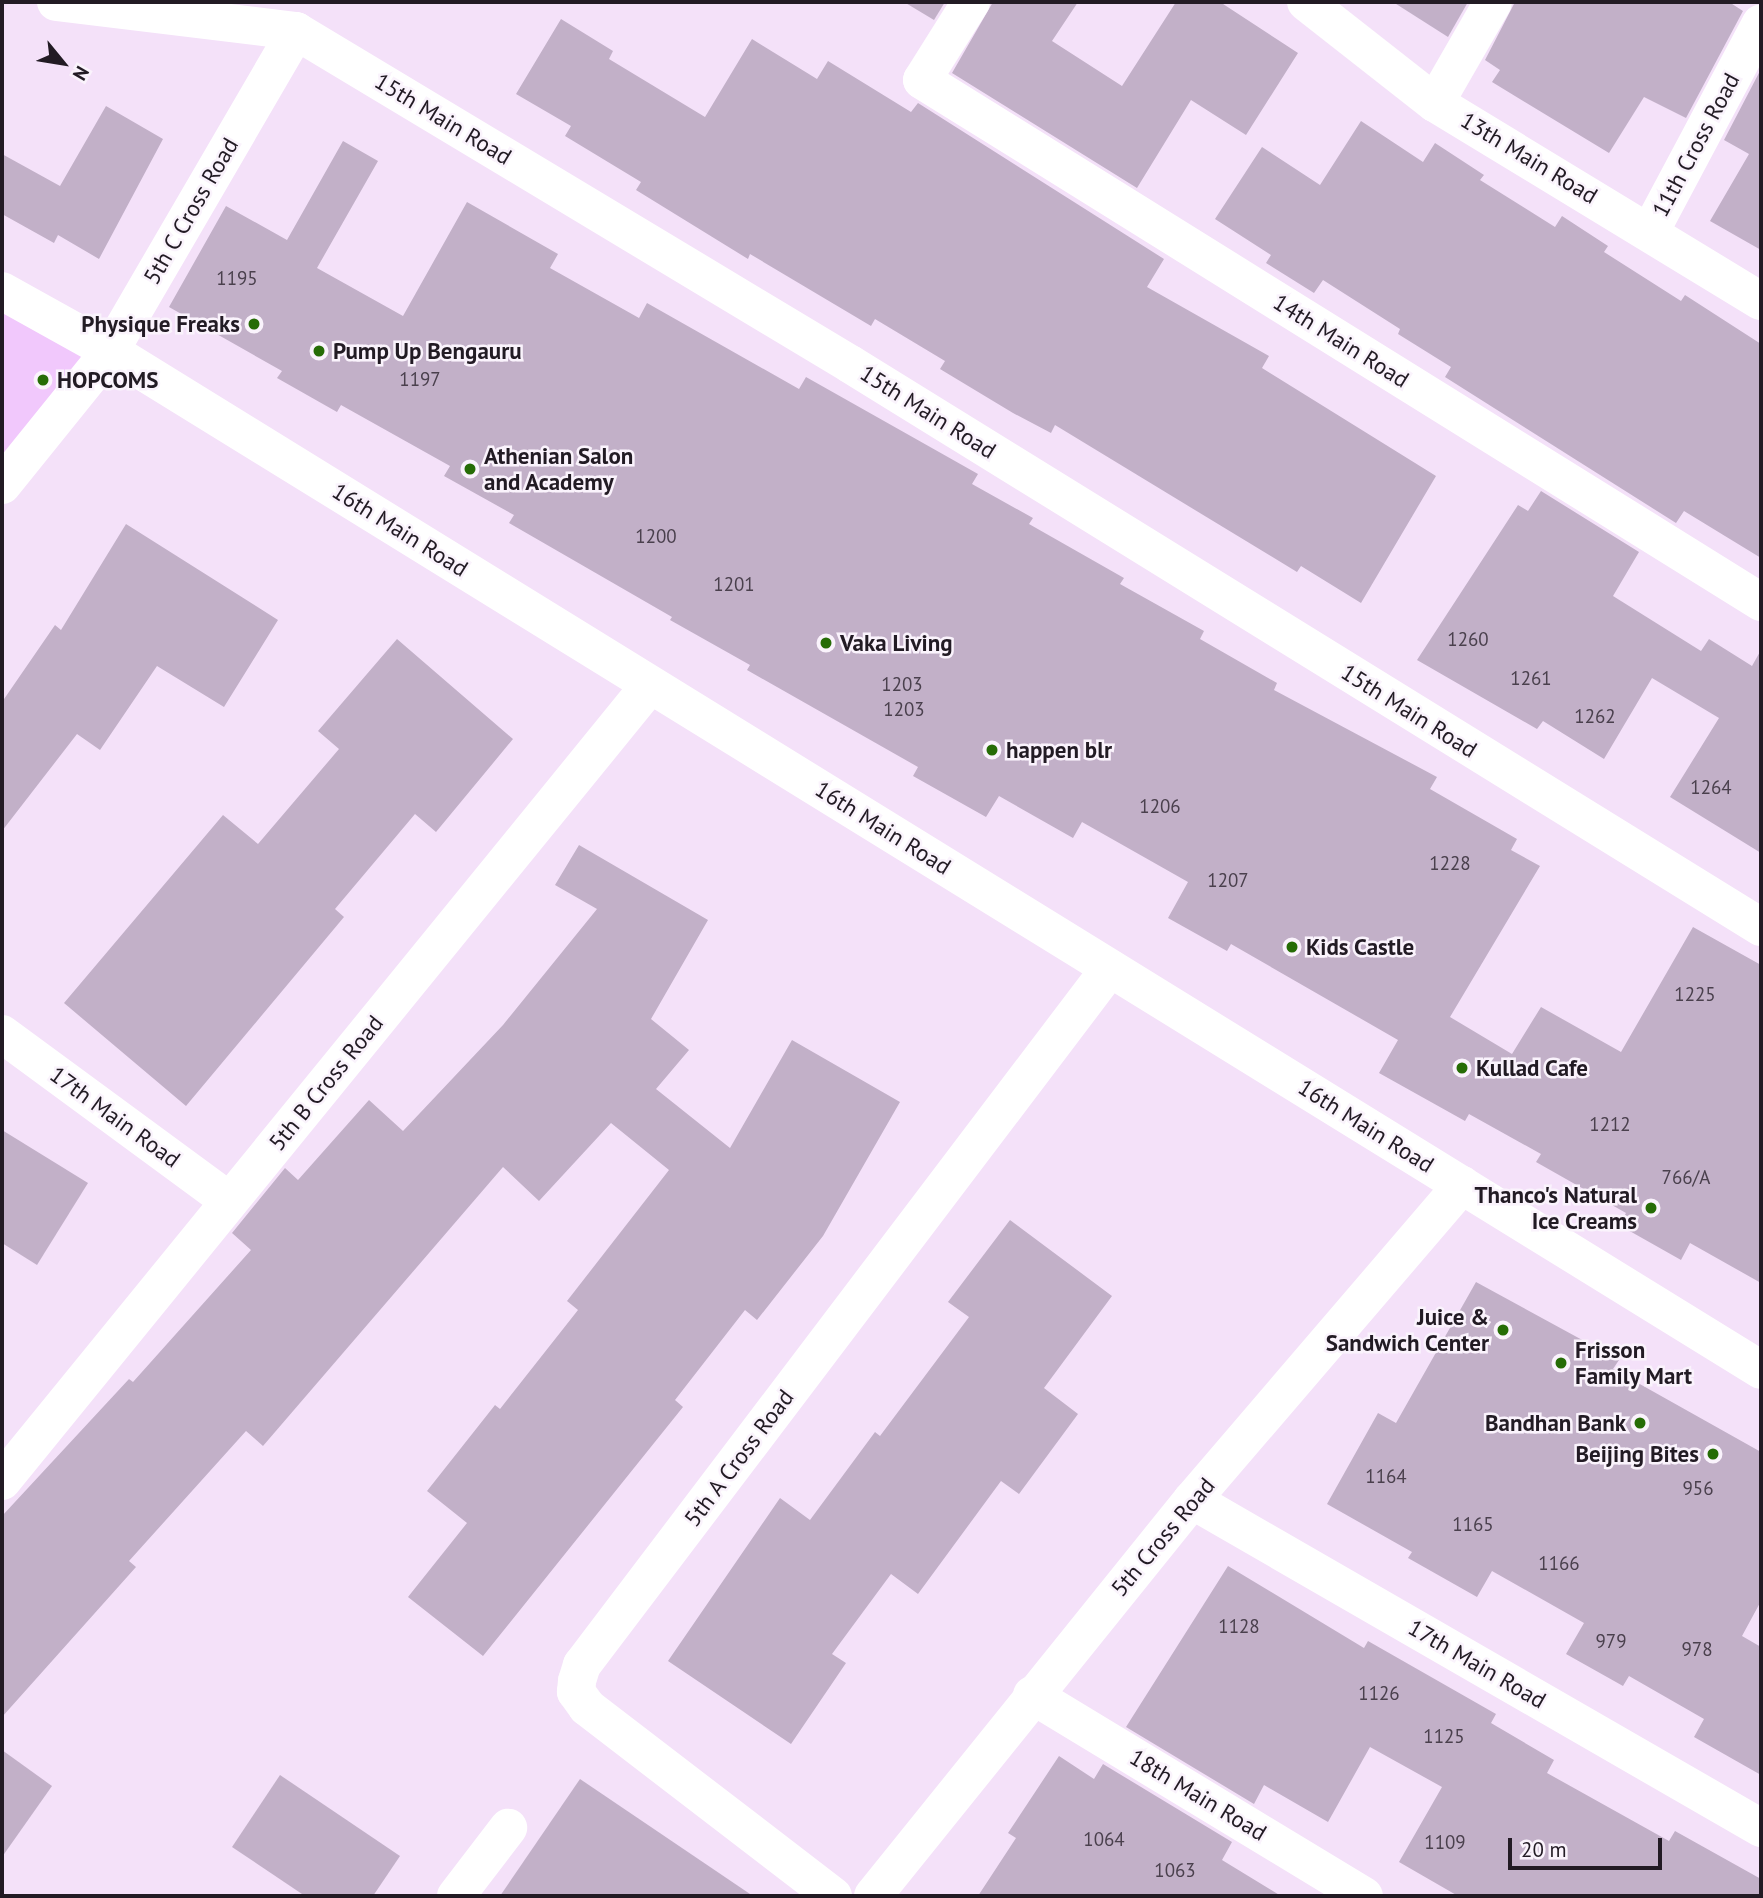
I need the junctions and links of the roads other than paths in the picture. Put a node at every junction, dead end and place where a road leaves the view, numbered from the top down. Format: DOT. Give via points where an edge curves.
graph roads {
  1 [pos="56,2"];
  2 [pos="971,2"];
  3 [pos="1306,2"];
  4 [pos="1493,2"];
  5 [pos="1761,23"];
  6 [pos="296,31"];
  7 [pos="1435,103"];
  8 [pos="1651,230"];
  9 [pos="2,291"];
  10 [pos="1761,300"];
  11 [pos="110,351"];
  12 [pos="2,485"];
  13 [pos="1761,602"];
  14 [pos="650,685"];
  15 [pos="1761,927"];
  16 [pos="1110,968"];
  17 [pos="2,1034"];
  18 [pos="1462,1185"];
  19 [pos="229,1201"];
  20 [pos="1761,1370"];
  21 [pos="2,1480"];
  22 [pos="1192,1500"];
  23 [pos="1032,1695"];
  24 [pos="508,1828"];
  25 [pos="1761,1828"];
  26 [pos="456,1896"];
  27 [pos="832,1896"];
  28 [pos="873,1896"];
  29 [pos="1364,1896"];
  1 -- 6 [label="street, 15th Main Road"];
  2 -- 13 [label="street, 14th Main Road" via="922,80"];
  3 -- 7 [label="street, 13th Main Road"];
  4 -- 7 [label="street"];
  5 -- 8 [label="street, 11th Cross Road"];
  6 -- 11 [label="street, 5th C Cross Road"];
  6 -- 15 [label="street, 15th Main Road" via="850,364"];
  7 -- 8 [label="street, 13th Main Road"];
  8 -- 10 [label="street, 13th Main Road"];
  9 -- 11 [label="street, 16th Main Road"];
  11 -- 12 [label="street, 5th C Cross Road"];
  11 -- 14 [label="street, 16th Main Road"];
  14 -- 16 [label="street, 16th Main Road"];
  14 -- 19 [label="street, 5th B Cross Road"];
  16 -- 18 [label="street, 16th Main Road"];
  16 -- 27 [label="street, 5th A Cross Road" via="590,1654 577,1681 576,1692 587,1707"];
  17 -- 19 [label="street, 17th Main Road"];
  18 -- 20 [label="street, 16th Main Road"];
  18 -- 22 [label="street, 5th Cross Road"];
  19 -- 21 [label="street, 5th B Cross Road"];
  22 -- 23 [label="street, 5th Cross Road"];
  22 -- 25 [label="street, 17th Main Road"];
  23 -- 28 [label="street, 5th Cross Road"];
  23 -- 29 [label="street, 18th Main Road"];
  24 -- 26 [label="street"];
}
